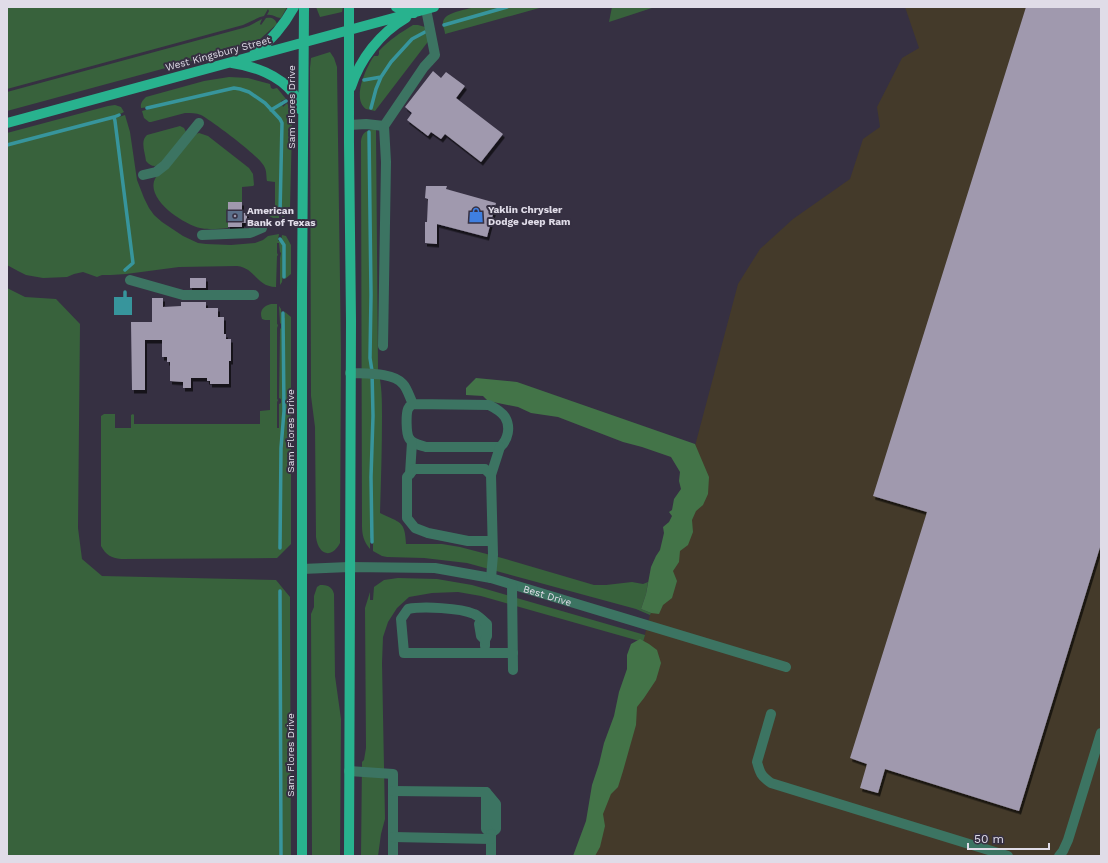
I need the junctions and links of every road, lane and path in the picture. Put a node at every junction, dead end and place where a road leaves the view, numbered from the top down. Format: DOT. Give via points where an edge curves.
graph roads {
  1 [pos="294,7"];
  2 [pos="304,7"];
  3 [pos="349,7"];
  4 [pos="396,7"];
  5 [pos="430,8"];
  6 [pos="414,13"];
  7 [pos="349,30"];
  8 [pos="304,42"];
  9 [pos="250,57"];
  10 [pos="228,63"];
  11 [pos="349,95"];
  12 [pos="303,117"];
  13 [pos="199,122"];
  14 [pos="7,123"];
  15 [pos="349,125"];
  16 [pos="384,126"];
  17 [pos="143,175"];
  18 [pos="262,228"];
  19 [pos="202,235"];
  20 [pos="130,280"];
  21 [pos="254,295"];
  22 [pos="383,346"];
  23 [pos="350,374"];
  24 [pos="413,404"];
  25 [pos="412,442"];
  26 [pos="500,447"];
  27 [pos="410,474"];
  28 [pos="492,475"];
  29 [pos="492,541"];
  30 [pos="350,567"];
  31 [pos="302,569"];
  32 [pos="491,578"];
  33 [pos="512,585"];
  34 [pos="486,653"];
  35 [pos="513,653"];
  36 [pos="786,667"];
  37 [pos="513,670"];
  38 [pos="771,714"];
  39 [pos="1101,732"];
  40 [pos="349,771"];
  41 [pos="393,791"];
  42 [pos="491,836"];
  43 [pos="393,837"];
  44 [pos="302,856"];
  45 [pos="349,856"];
  46 [pos="393,856"];
  47 [pos="491,856"];
  48 [pos="1008,856"];
  49 [pos="1059,856"];
  1 -- 9 [label="main road" via="278,32"];
  2 -- 8 [label="main road, Sam Flores Drive"];
  3 -- 7 [label="main road"];
  4 -- 6 [label="main road"];
  5 -- 6 [label="main road, West Kingsbury Street"];
  5 -- 16 [label="street" via="435,55"];
  6 -- 7 [label="main road, West Kingsbury Street"];
  6 -- 11 [label="main road" via="392,27 371,49 358,70"];
  7 -- 8 [label="main road, West Kingsbury Street"];
  7 -- 11 [label="main road"];
  8 -- 9 [label="main road, West Kingsbury Street"];
  8 -- 12 [label="main road, Sam Flores Drive"];
  9 -- 10 [label="main road, West Kingsbury Street"];
  10 -- 12 [label="main road" via="260,70 278,80 293,93"];
  10 -- 14 [label="main road, West Kingsbury Street"];
  11 -- 15 [label="main road"];
  12 -- 31 [label="main road, Sam Flores Drive"];
  13 -- 17 [label="street" via="165,165 156,172"];
  15 -- 16 [label="street"];
  15 -- 23 [label="main road"];
  16 -- 22 [label="street" via="386,162"];
  18 -- 19 [label="street" via="250,233"];
  20 -- 21 [label="street" via="183,295"];
  23 -- 24 [label="street" via="394,378 403,384"];
  23 -- 30 [label="main road"];
  24 -- 25 [label="street" via="408,408 407,421 408,437"];
  24 -- 26 [label="street" via="489,405 505,417 508,425 507,437"];
  25 -- 26 [label="street" via="426,447"];
  25 -- 27 [label="street"];
  26 -- 28 [label="street"];
  27 -- 28 [label="street" via="414,469 485,469"];
  27 -- 29 [label="street" via="407,477 408,518 415,528 468,541"];
  28 -- 29 [label="street"];
  29 -- 32 [label="street"];
  30 -- 31 [label="street, Best Drive"];
  30 -- 32 [label="street, Best Drive" via="435,568"];
  30 -- 40 [label="main road"];
  31 -- 44 [label="main road, Sam Flores Drive"];
  32 -- 33 [label="street, Best Drive"];
  33 -- 35 [label="street"];
  33 -- 36 [label="street, Best Drive"];
  34 -- 34 [label="street" via="485,640 481,636 479,624 482,620 475,614 449,608 414,608 408,609 401,619 404,653"];
  34 -- 35 [label="street"];
  35 -- 37 [label="street"];
  38 -- 48 [label="street" via="756,762 763,778 772,783"];
  39 -- 49 [label="street" via="1068,840"];
  40 -- 41 [label="street" via="393,774"];
  40 -- 45 [label="main road"];
  41 -- 42 [label="street" via="486,792 486,829"];
  41 -- 43 [label="street"];
  42 -- 43 [label="street"];
  42 -- 47 [label="street"];
  43 -- 46 [label="street"];
}
